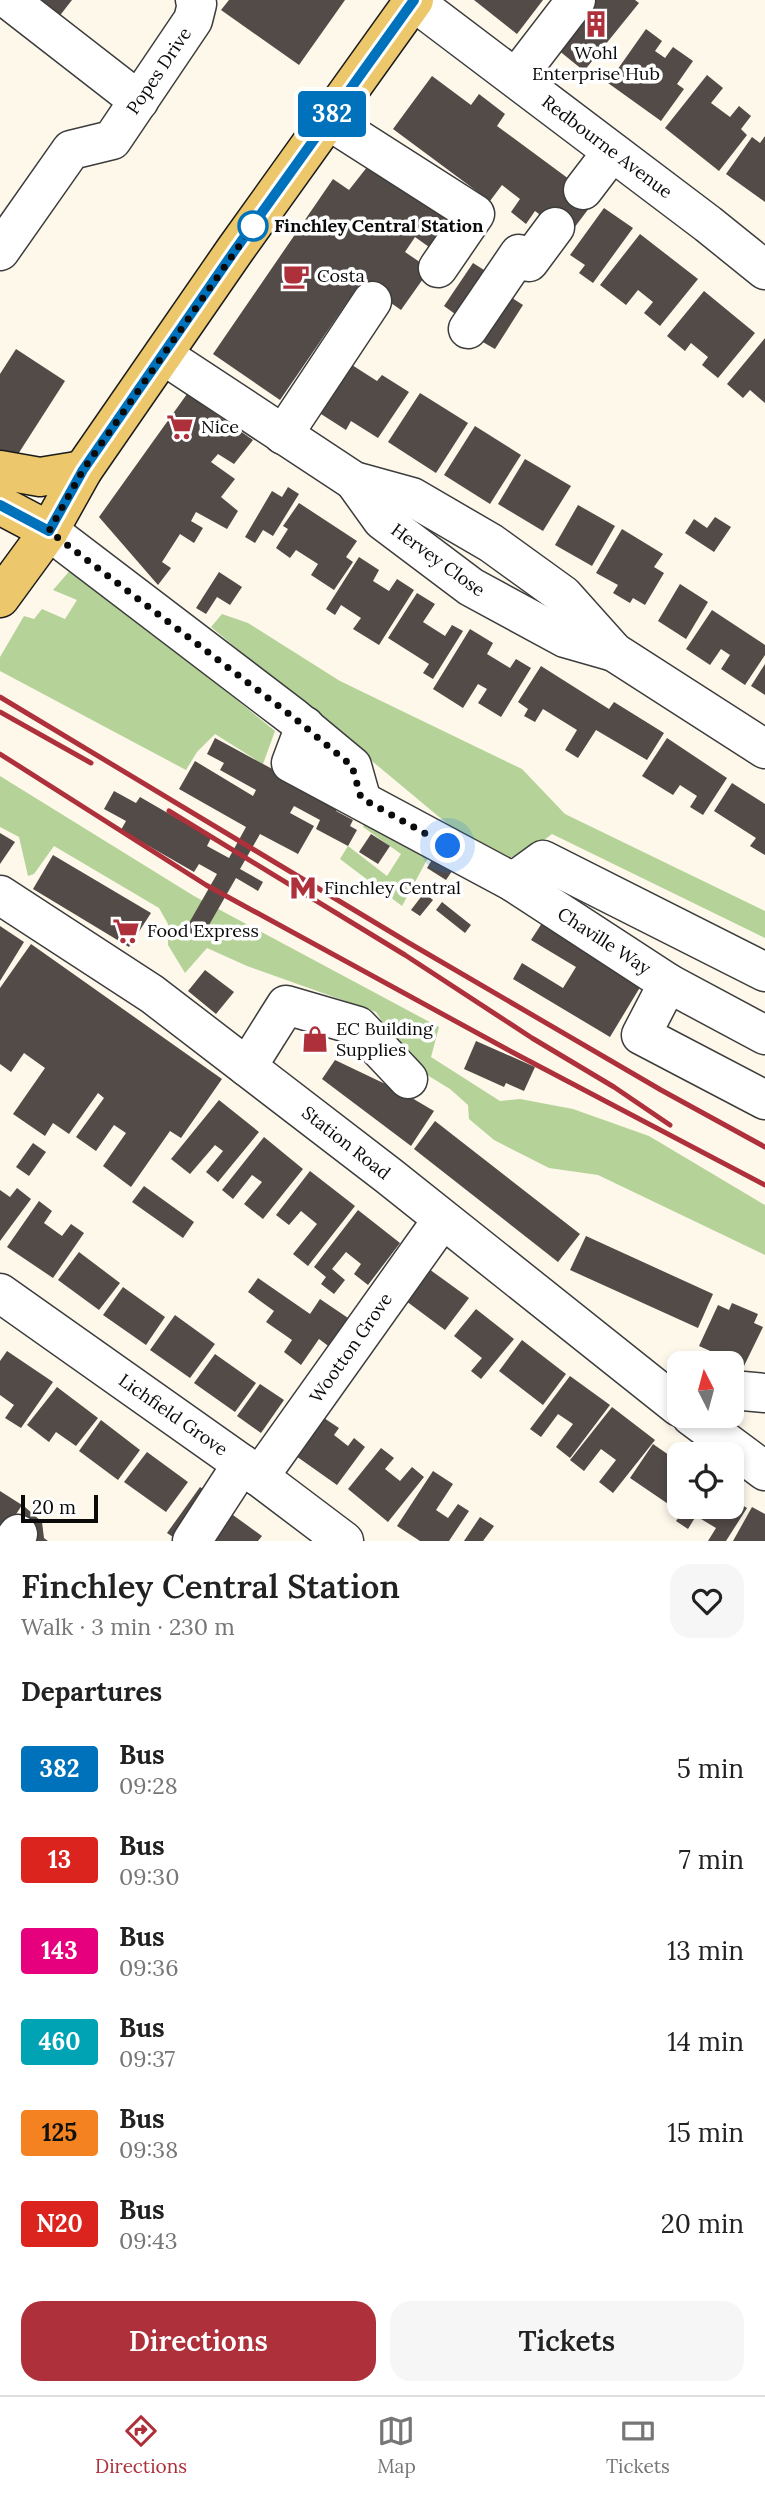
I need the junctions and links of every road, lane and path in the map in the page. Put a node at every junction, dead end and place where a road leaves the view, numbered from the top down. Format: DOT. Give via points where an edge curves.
graph roads {
  1 [pos="9,0"];
  2 [pos="195,0"];
  3 [pos="576,0"];
  4 [pos="413,1"];
  5 [pos="516,78"];
  6 [pos="139,101"];
  7 [pos="328,120"];
  8 [pos="612,152"];
  9 [pos="583,190"];
  10 [pos="555,227"];
  11 [pos="0,251"];
  12 [pos="438,268"];
  13 [pos="765,270"];
  14 [pos="372,301"];
  15 [pos="468,329"];
  16 [pos="163,355"];
  17 [pos="283,435"];
  18 [pos="0,470"];
  19 [pos="83,470"];
  20 [pos="0,505"];
  21 [pos="49,531"];
  22 [pos="0,595"];
  23 [pos="765,749"];
  24 [pos="513,883"];
  25 [pos="0,895"];
  26 [pos="765,972"];
  27 [pos="668,983"];
  28 [pos="765,1035"];
  29 [pos="247,1066"];
  30 [pos="408,1079"];
  31 [pos="765,1100"];
  32 [pos="442,1220"];
  33 [pos="0,1293"];
  34 [pos="744,1391"];
  35 [pos="765,1393"];
  36 [pos="667,1394"];
  37 [pos="710,1428"];
  38 [pos="251,1471"];
  39 [pos="765,1471"];
  40 [pos="192,1541"];
  41 [pos="344,1541"];
  1 -- 6 [label="street"];
  2 -- 6 [label="street, Popes Drive" via="193,20"];
  3 -- 5 [label="street"];
  4 -- 5 [label="street, Redbourne Avenue"];
  4 -- 7 [label="main road"];
  5 -- 8 [label="street, Redbourne Avenue"];
  6 -- 11 [label="street, Popes Drive" via="112,140 71,150"];
  7 -- 12 [label="street" via="475,214"];
  7 -- 16 [label="main road"];
  8 -- 9 [label="street"];
  8 -- 13 [label="street, Redbourne Avenue"];
  10 -- 15 [label="street" via="529,262 519,254"];
  14 -- 17 [label="street"];
  16 -- 17 [label="street, Hervey Close"];
  16 -- 19 [label="main road"];
  17 -- 23 [label="street, Hervey Close" via="354,481 412,497 491,543 563,596 614,652"];
  18 -- 19 [label="main road" via="40,477"];
  19 -- 21 [label="main road"];
  20 -- 21 [label="main road"];
  21 -- 22 [label="main road"];
  21 -- 24 [label="street, Chaville Way" via="352,766 361,798"];
  24 -- 26 [label="street" via="543,860"];
  24 -- 27 [label="street, Chaville Way"];
  25 -- 29 [label="street, Station Road" via="152,994"];
  27 -- 28 [label="street"];
  27 -- 31 [label="street, Chaville Way" via="641,1035"];
  29 -- 30 [label="street" via="286,1005 358,1026"];
  29 -- 32 [label="street, Station Road"];
  32 -- 36 [label="street, Station Road"];
  32 -- 38 [label="street, Wootton Grove"];
  33 -- 38 [label="street, Lichfield Grove"];
  34 -- 35 [label="street"];
  37 -- 39 [label="street, Station Road"];
  38 -- 40 [label="street, Wootton Grove"];
  38 -- 41 [label="street, Lichfield Grove"];
}
